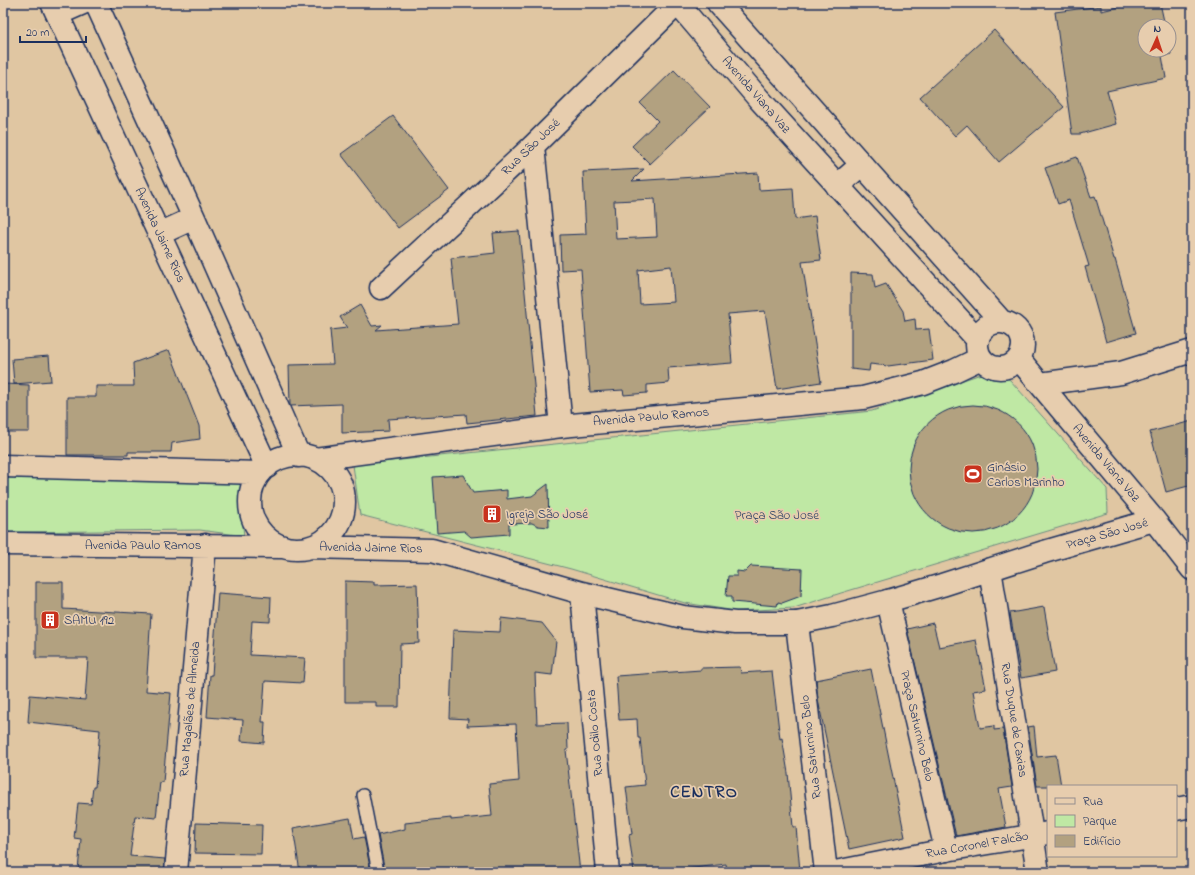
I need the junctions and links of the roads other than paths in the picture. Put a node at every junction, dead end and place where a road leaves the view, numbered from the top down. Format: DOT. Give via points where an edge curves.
graph roads {
  1 [pos="83,3"];
  2 [pos="96,3"];
  3 [pos="677,3"];
  4 [pos="718,3"];
  5 [pos="55,9"];
  6 [pos="532,146"];
  7 [pos="861,166"];
  8 [pos="837,186"];
  9 [pos="194,218"];
  10 [pos="159,234"];
  11 [pos="381,288"];
  12 [pos="1002,322"];
  13 [pos="979,349"];
  14 [pos="1192,350"];
  15 [pos="1019,359"];
  16 [pos="1040,384"];
  17 [pos="561,426"];
  18 [pos="307,457"];
  19 [pos="3,466"];
  20 [pos="263,470"];
  21 [pos="1154,520"];
  22 [pos="3,544"];
  23 [pos="205,545"];
  24 [pos="283,546"];
  25 [pos="311,546"];
  26 [pos="432,550"];
  27 [pos="990,569"];
  28 [pos="1192,569"];
  29 [pos="582,593"];
  30 [pos="888,601"];
  31 [pos="796,623"];
  32 [pos="363,795"];
  33 [pos="1192,806"];
  34 [pos="1177,809"];
  35 [pos="1040,834"];
  36 [pos="946,850"];
  37 [pos="176,872"];
  38 [pos="378,872"];
  39 [pos="608,872"];
  40 [pos="826,872"];
  41 [pos="835,872"];
  42 [pos="1038,872"];
  1 -- 5 [label="street"];
  2 -- 9 [label="street"];
  3 -- 6 [label="street, Rua São José"];
  3 -- 8 [label="street, Avenida Viana Vaz"];
  4 -- 7 [label="street"];
  5 -- 10 [label="street, Avenida Jaime Rios"];
  6 -- 11 [label="street, Rua São José"];
  6 -- 17 [label="street"];
  7 -- 8 [label="street"];
  7 -- 12 [label="street"];
  8 -- 13 [label="street, Avenida Viana Vaz"];
  9 -- 10 [label="street"];
  9 -- 18 [label="street"];
  10 -- 20 [label="street, Avenida Jaime Rios"];
  12 -- 13 [label="street" via="987,326 981,332"];
  12 -- 15 [label="street" via="1015,327 1023,339"];
  13 -- 15 [label="street" via="986,363 992,367 1006,368"];
  13 -- 17 [label="street, Avenida Paulo Ramos" via="954,372 923,383 863,398"];
  14 -- 16 [label="street" via="1120,373"];
  15 -- 16 [label="street, Avenida Viana Vaz"];
  16 -- 21 [label="street, Avenida Viana Vaz"];
  17 -- 18 [label="street, Avenida Paulo Ramos"];
  18 -- 20 [label="street" via="288,456 276,460"];
  18 -- 25 [label="street" via="328,466 337,477 344,504 336,528 321,542"];
  19 -- 20 [label="street"];
  20 -- 24 [label="street" via="254,483 251,494 252,516 264,535 272,542"];
  21 -- 27 [label="street, Praça São José"];
  21 -- 28 [label="street, Avenida Viana Vaz"];
  22 -- 23 [label="street, Avenida Paulo Ramos"];
  23 -- 24 [label="street, Avenida Paulo Ramos"];
  23 -- 37 [label="street, Rua Magalães de Almeida"];
  24 -- 25 [label="street" via="301,549"];
  25 -- 26 [label="street, Avenida Jaime Rios"];
  26 -- 29 [label="street, Praça São José"];
  27 -- 30 [label="street, Praça São José"];
  27 -- 35 [label="street, Rua Duque de Caxias"];
  29 -- 31 [label="street, Praça São José" via="683,617 735,623"];
  29 -- 39 [label="street, Rua Odilo Costa"];
  30 -- 31 [label="street, Praça São José"];
  30 -- 36 [label="street, Praça Saturnino Belo"];
  31 -- 40 [label="street, Rua Saturnino Belo"];
  32 -- 38 [label="lane"];
  33 -- 34 [label="street"];
  35 -- 36 [label="street, Rua Coronel Falcão"];
  35 -- 42 [label="street, Rua Duque de Caxias"];
  36 -- 41 [label="street, Rua Coronel Falcão"];
}
